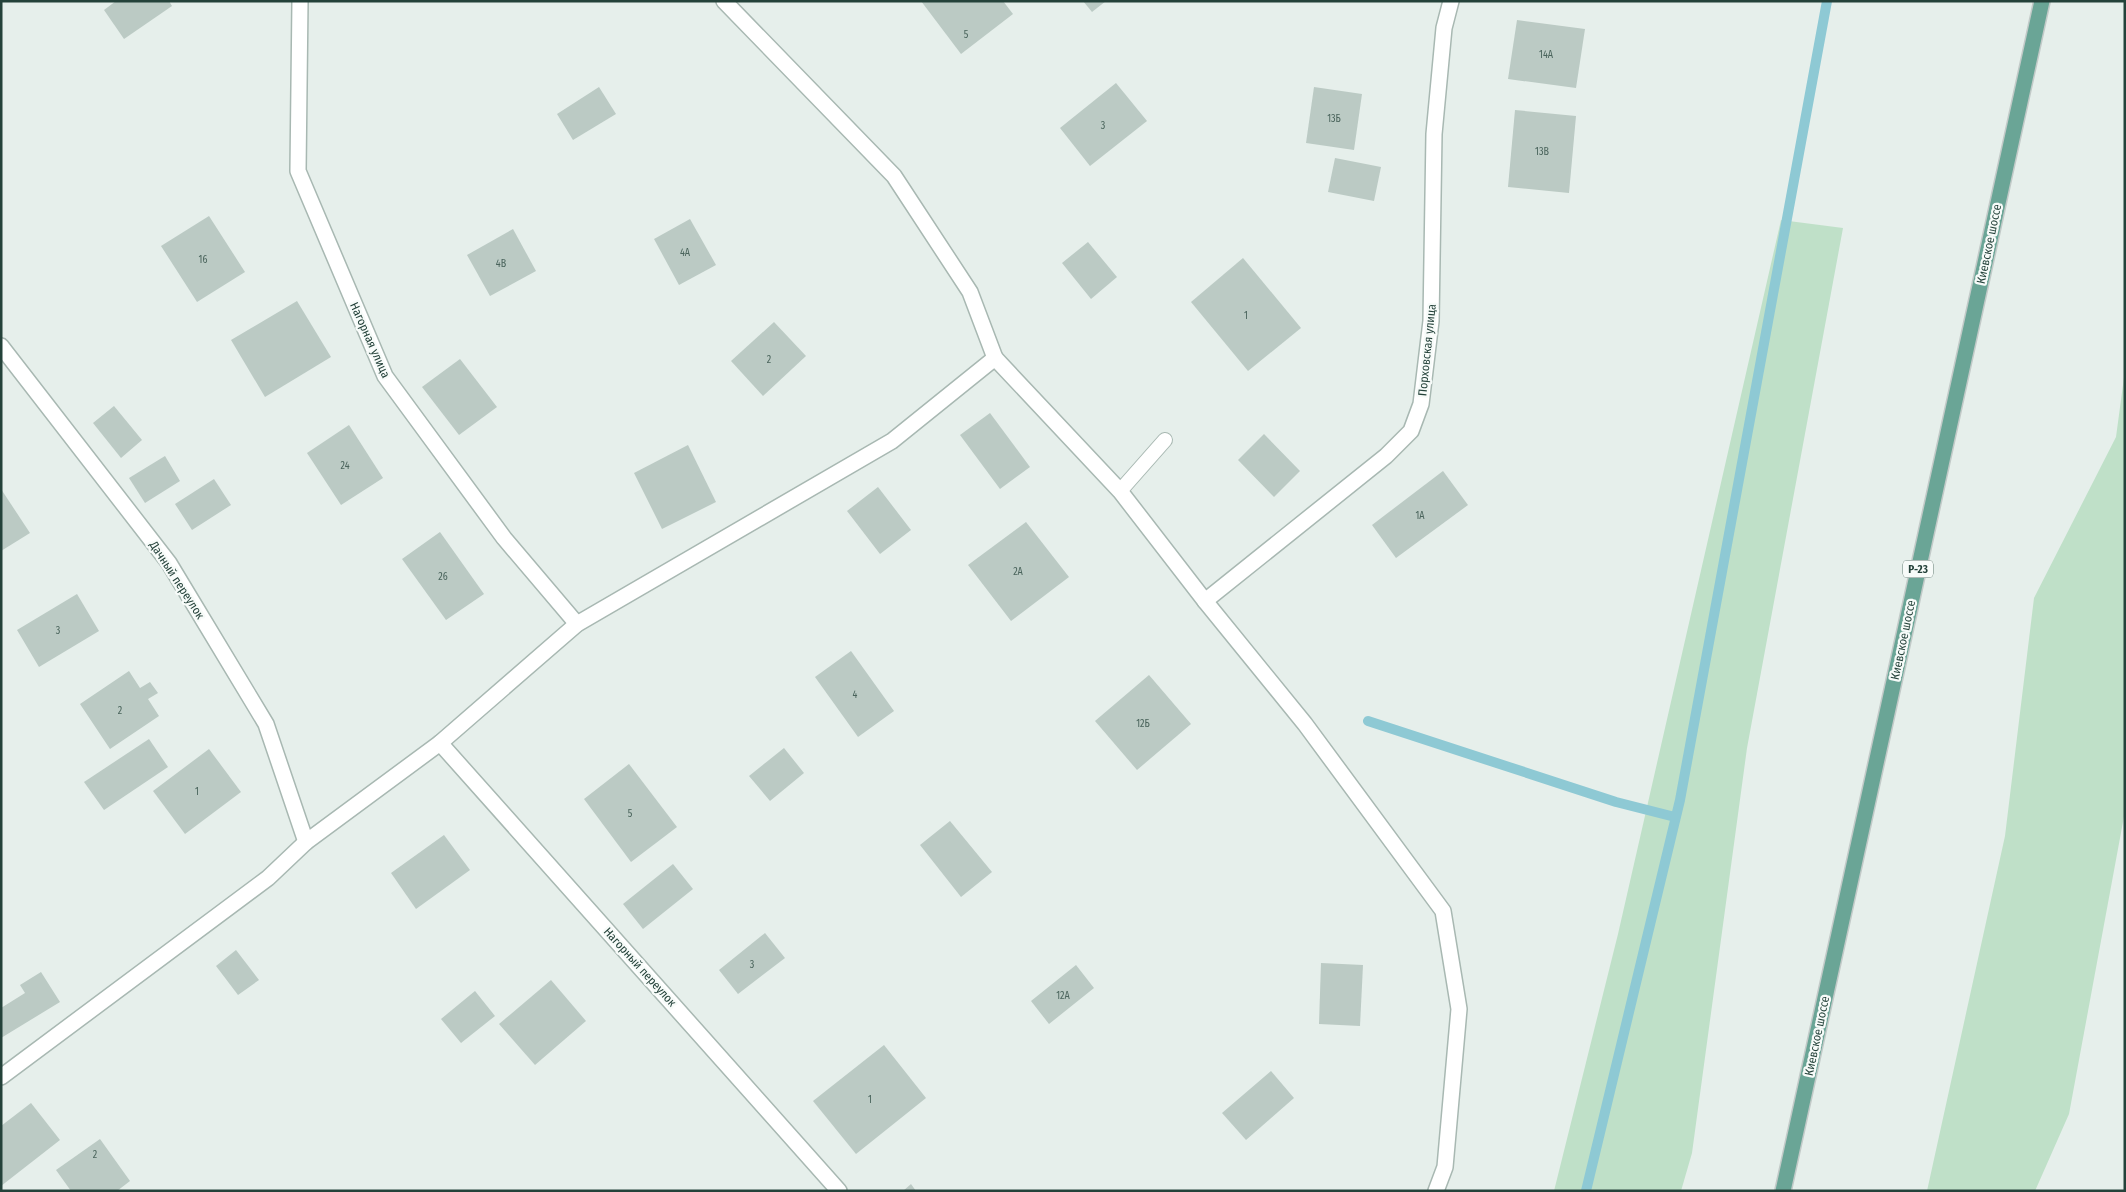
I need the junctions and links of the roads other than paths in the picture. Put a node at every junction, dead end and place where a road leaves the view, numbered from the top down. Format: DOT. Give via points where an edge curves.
graph roads {
  1 [pos="300,1"];
  2 [pos="724,1"];
  3 [pos="1451,1"];
  4 [pos="2042,1"];
  5 [pos="1,346"];
  6 [pos="995,358"];
  7 [pos="1165,440"];
  8 [pos="1120,490"];
  9 [pos="1206,601"];
  10 [pos="576,624"];
  11 [pos="440,743"];
  12 [pos="306,842"];
  13 [pos="1,1077"];
  14 [pos="839,1191"];
  15 [pos="1436,1191"];
  16 [pos="1783,1191"];
  1 -- 10 [label="street, Нагорная улица" via="298,171 385,376 504,538"];
  2 -- 6 [label="street" via="894,176 970,292"];
  3 -- 9 [label="street, Порховская улица" via="1444,28 1434,134 1431,321 1421,404 1411,431 1386,456"];
  4 -- 16 [label="main road, Киевское шоссе / Р-23"];
  5 -- 12 [label="street, Дачный переулок" via="169,563 266,724"];
  6 -- 8 [label="street"];
  6 -- 10 [label="street" via="892,441"];
  7 -- 8 [label="lane"];
  8 -- 9 [label="street"];
  9 -- 15 [label="street" via="1305,724 1443,911 1460,1009 1445,1167"];
  10 -- 11 [label="street"];
  11 -- 12 [label="street"];
  11 -- 14 [label="street, Нагорный переулок"];
  12 -- 13 [label="street" via="268,878"];
}
